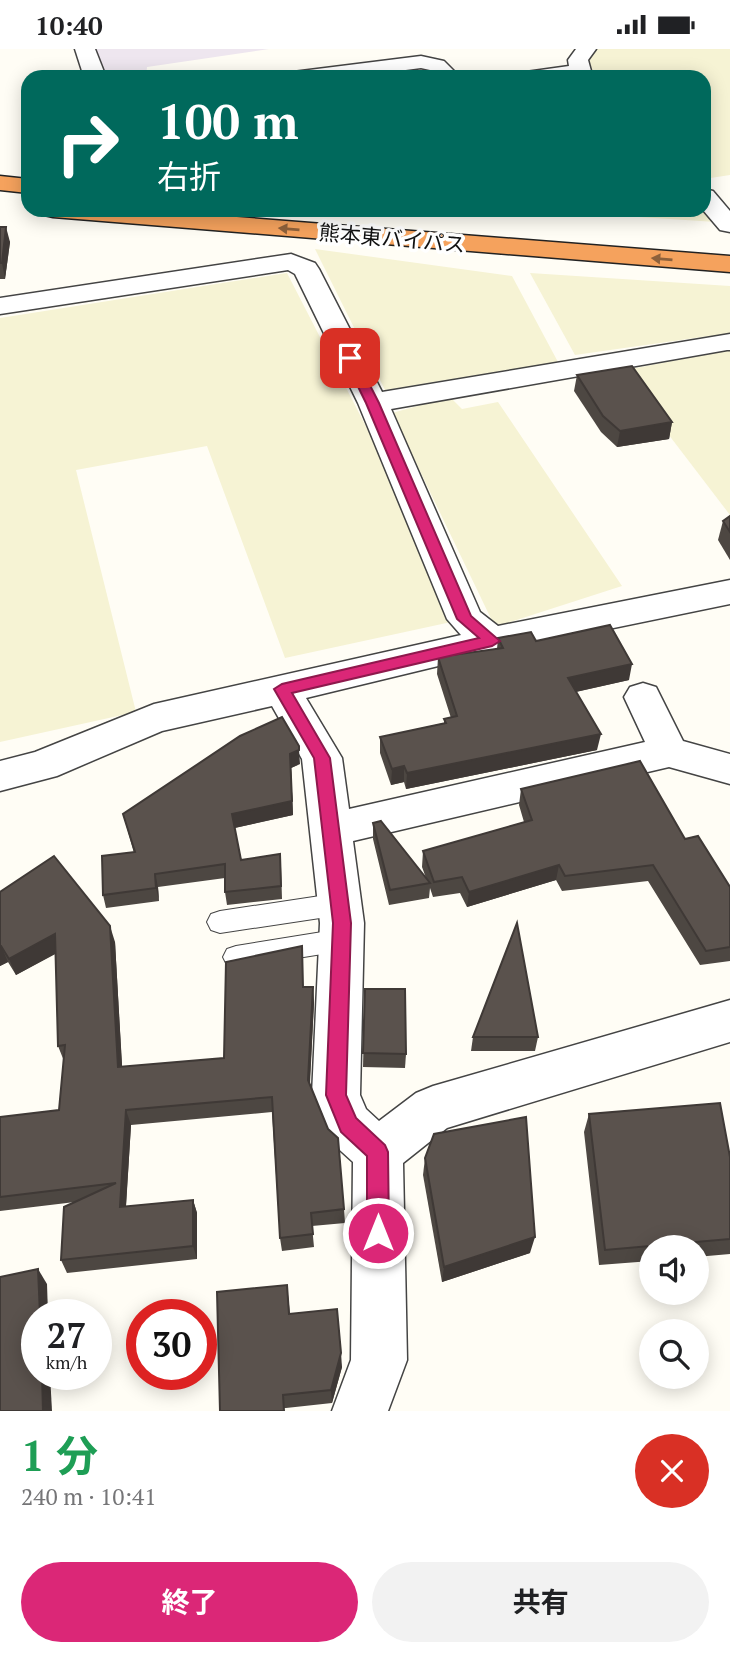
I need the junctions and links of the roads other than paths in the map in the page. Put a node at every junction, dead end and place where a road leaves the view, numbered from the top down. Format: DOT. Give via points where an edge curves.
graph roads {
  1 [pos="85,49"];
  2 [pos="586,49"];
  3 [pos="92,70"];
  4 [pos="357,70"];
  5 [pos="442,70"];
  6 [pos="580,70"];
  7 [pos="0,183"];
  8 [pos="21,185"];
  9 [pos="711,204"];
  10 [pos="0,206"];
  11 [pos="21,208"];
  12 [pos="141,217"];
  13 [pos="404,217"];
  14 [pos="729,225"];
  15 [pos="730,244"];
  16 [pos="730,264"];
  17 [pos="0,306"];
  18 [pos="727,342"];
  19 [pos="373,403"];
  20 [pos="730,592"];
  21 [pos="492,641"];
  22 [pos="282,689"];
  23 [pos="643,697"];
  24 [pos="669,753"];
  25 [pos="730,769"];
  26 [pos="0,776"];
  27 [pos="331,830"];
  28 [pos="220,922"];
  29 [pos="340,922"];
  30 [pos="236,957"];
  31 [pos="730,1021"];
  32 [pos="378,1152"];
  33 [pos="360,1411"];
  1 -- 3 [label="street"];
  2 -- 6 [label="street" via="578,60"];
  4 -- 5 [label="street" via="421,62"];
  7 -- 8 [label="highway"];
  9 -- 14 [label="street"];
  10 -- 11 [label="highway"];
  16 -- 12 [label="highway, 熊本東バイパス, one-way"];
  13 -- 15 [label="highway, 熊本東バイパス"];
  17 -- 19 [label="street" via="291,262 306,269"];
  18 -- 19 [label="street"];
  19 -- 21 [label="street" via="465,619"];
  20 -- 21 [label="street"];
  21 -- 22 [label="street"];
  22 -- 26 [label="street" via="154,718 43,765"];
  22 -- 27 [label="street" via="322,758"];
  23 -- 24 [label="street"];
  24 -- 25 [label="street"];
  24 -- 27 [label="street"];
  27 -- 29 [label="street"];
  28 -- 29 [label="lane"];
  29 -- 30 [label="lane"];
  29 -- 32 [label="street" via="336,1095 348,1125"];
  31 -- 32 [label="street" via="433,1109"];
  32 -- 33 [label="street" via="379,1360"];
}
